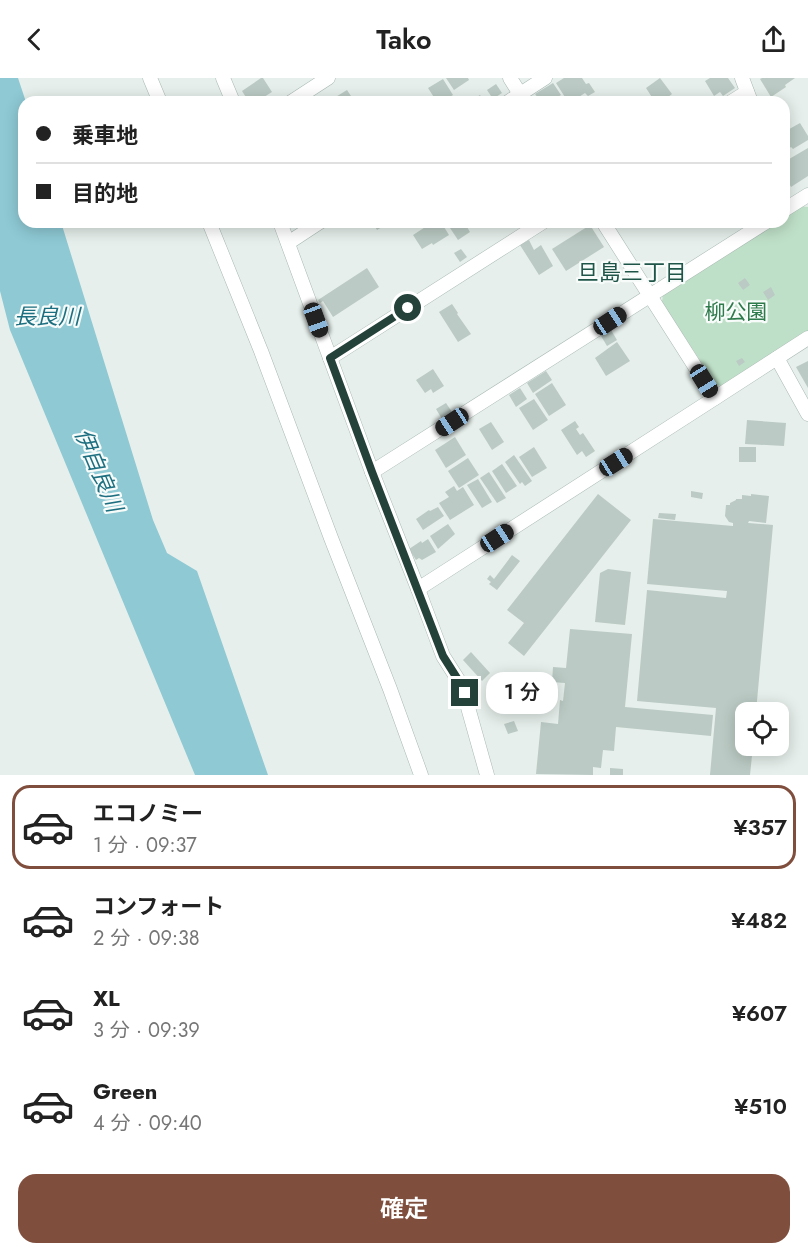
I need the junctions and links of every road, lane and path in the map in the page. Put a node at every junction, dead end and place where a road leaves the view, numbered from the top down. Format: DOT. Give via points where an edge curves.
graph roads {
  1 [pos="150,78"];
  2 [pos="223,78"];
  3 [pos="328,78"];
  4 [pos="510,78"];
  5 [pos="545,78"];
  6 [pos="742,78"];
  7 [pos="158,96"];
  8 [pos="230,96"];
  9 [pos="300,96"];
  10 [pos="521,96"];
  11 [pos="524,96"];
  12 [pos="749,96"];
  13 [pos="808,195"];
  14 [pos="790,206"];
  15 [pos="211,228"];
  16 [pos="282,228"];
  17 [pos="311,228"];
  18 [pos="534,228"];
  19 [pos="607,228"];
  20 [pos="756,228"];
  21 [pos="288,243"];
  22 [pos="650,295"];
  23 [pos="808,338"];
  24 [pos="330,358"];
  25 [pos="777,358"];
  26 [pos="715,398"];
  27 [pos="808,414"];
  28 [pos="372,472"];
  29 [pos="418,589"];
  30 [pos="421,775"];
  31 [pos="487,775"];
  1 -- 7 [label="street"];
  2 -- 8 [label="street"];
  3 -- 9 [label="street"];
  4 -- 10 [label="street"];
  5 -- 11 [label="street"];
  6 -- 12 [label="street"];
  13 -- 14 [label="street"];
  15 -- 30 [label="street"];
  16 -- 21 [label="street"];
  17 -- 21 [label="street"];
  18 -- 24 [label="street"];
  19 -- 22 [label="street"];
  20 -- 22 [label="street"];
  21 -- 24 [label="street"];
  22 -- 26 [label="street"];
  22 -- 28 [label="street"];
  23 -- 25 [label="street"];
  24 -- 28 [label="street"];
  25 -- 26 [label="street"];
  25 -- 27 [label="street"];
  26 -- 29 [label="street"];
  28 -- 29 [label="street"];
  29 -- 31 [label="street" via="443,656 462,686"];
}
